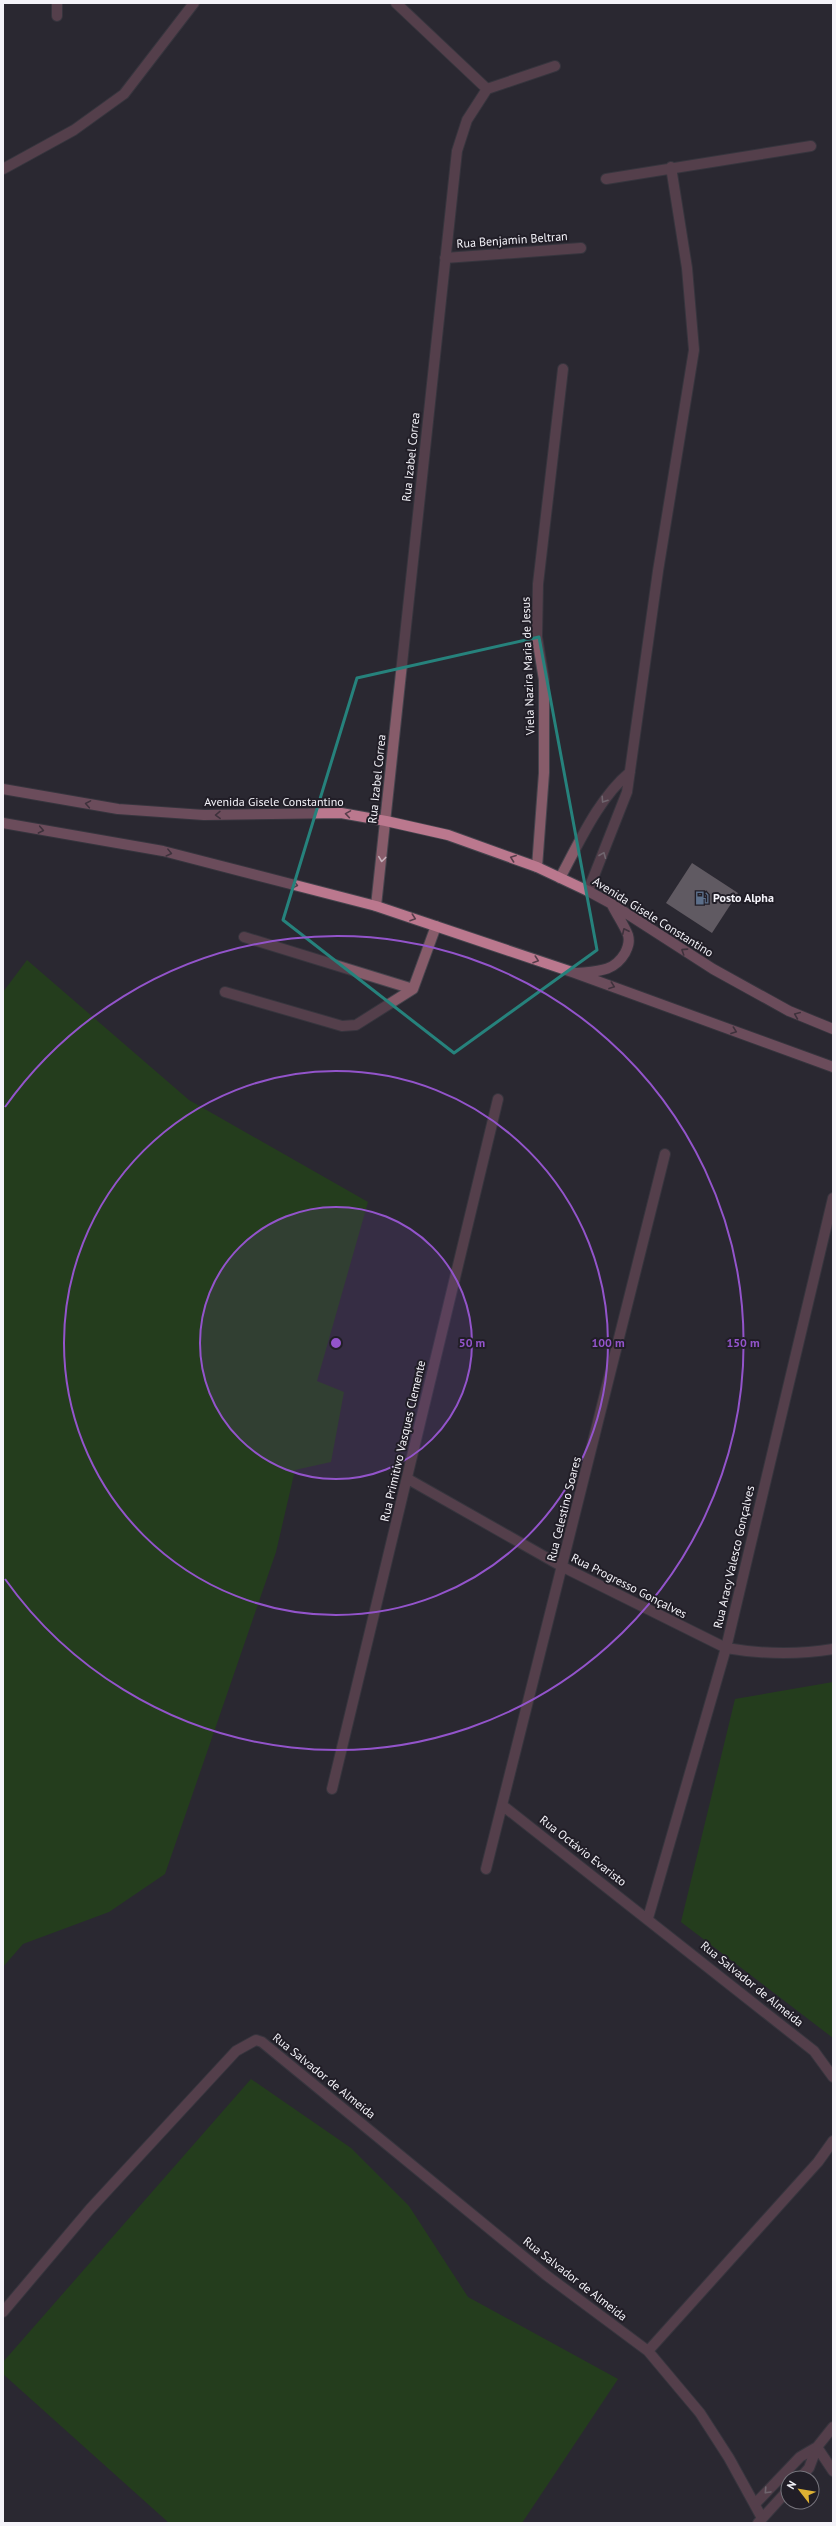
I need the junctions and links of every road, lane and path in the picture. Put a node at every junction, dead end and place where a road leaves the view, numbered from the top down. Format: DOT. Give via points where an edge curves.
graph roads {
  1 [pos="57,3"];
  2 [pos="194,3"];
  3 [pos="396,3"];
  4 [pos="57,16"];
  5 [pos="555,66"];
  6 [pos="487,88"];
  7 [pos="811,146"];
  8 [pos="671,167"];
  9 [pos="3,169"];
  10 [pos="606,179"];
  11 [pos="581,248"];
  12 [pos="445,258"];
  13 [pos="563,370"];
  14 [pos="630,772"];
  15 [pos="3,789"];
  16 [pos="386,820"];
  17 [pos="3,823"];
  18 [pos="537,867"];
  19 [pos="560,878"];
  20 [pos="588,891"];
  21 [pos="612,904"];
  22 [pos="376,906"];
  23 [pos="436,926"];
  24 [pos="244,937"];
  25 [pos="575,973"];
  26 [pos="413,989"];
  27 [pos="225,992"];
  28 [pos="833,1029"];
  29 [pos="833,1067"];
  30 [pos="498,1099"];
  31 [pos="665,1154"];
  32 [pos="833,1198"];
  33 [pos="408,1479"];
  34 [pos="563,1567"];
  35 [pos="726,1648"];
  36 [pos="833,1649"];
  37 [pos="332,1789"];
  38 [pos="502,1805"];
  39 [pos="486,1869"];
  40 [pos="648,1918"];
  41 [pos="833,2077"];
  42 [pos="833,2140"];
  43 [pos="3,2312"];
  44 [pos="648,2351"];
  45 [pos="833,2427"];
  46 [pos="817,2447"];
  47 [pos="807,2470"];
  48 [pos="833,2471"];
  49 [pos="780,2499"];
  50 [pos="755,2504"];
  51 [pos="760,2521"];
  1 -- 4 [label="street"];
  2 -- 9 [label="street" via="124,94 74,130"];
  3 -- 6 [label="street"];
  5 -- 6 [label="street"];
  6 -- 12 [label="street, Rua Izabel Correa" via="467,120 457,150"];
  7 -- 8 [label="street"];
  8 -- 10 [label="street"];
  8 -- 14 [label="street" via="687,268 694,350 658,571"];
  11 -- 12 [label="street, Rua Benjamin Beltran"];
  12 -- 16 [label="street, Rua Izabel Correa"];
  13 -- 18 [label="street, Viela Nazira Maria de Jesus" via="538,584 537,637 544,680 544,773"];
  14 -- 19 [label="street, one-way" via="614,785"];
  20 -- 14 [label="street, one-way" via="627,792"];
  16 -- 15 [label="main road, Avenida Gisele Constantino, one-way" via="341,813 204,815 118,809"];
  18 -- 16 [label="main road, Avenida Gisele Constantino, one-way" via="448,835"];
  16 -- 22 [label="street, Rua Izabel Correa, one-way"];
  17 -- 22 [label="main road, one-way" via="163,851"];
  18 -- 19 [label="main road, Avenida Gisele Constantino"];
  19 -- 20 [label="main road, Avenida Gisele Constantino"];
  20 -- 21 [label="main road, Avenida Gisele Constantino"];
  25 -- 21 [label="main road, one-way" via="608,970 620,962 629,947 628,936"];
  28 -- 21 [label="main road, Avenida Gisele Constantino, one-way" via="789,1011 713,969"];
  22 -- 23 [label="main road, one-way"];
  23 -- 25 [label="main road, one-way"];
  23 -- 26 [label="street"];
  24 -- 26 [label="street"];
  25 -- 29 [label="main road, one-way"];
  26 -- 27 [label="street" via="356,1025 342,1026"];
  30 -- 33 [label="street, Rua Primitivo Vasques Clemente"];
  31 -- 34 [label="street, Rua Celestino Soares"];
  32 -- 35 [label="street, Rua Aracy Valesco Gonçalves"];
  33 -- 34 [label="street, Rua Progresso Gonçalves"];
  33 -- 37 [label="street, Rua Primitivo Vasques Clemente"];
  34 -- 35 [label="street, Rua Progresso Gonçalves"];
  34 -- 38 [label="street, Rua Celestino Soares"];
  35 -- 36 [label="street, Rua Progresso Gonçalves" via="762,1653"];
  35 -- 40 [label="street, Rua Aracy Valesco Gonçalves"];
  38 -- 39 [label="street, Rua Celestino Soares"];
  38 -- 40 [label="street, Rua Octávio Evaristo"];
  40 -- 41 [label="street, Rua Salvador de Almeida" via="814,2051"];
  42 -- 44 [label="street" via="818,2162"];
  43 -- 44 [label="street, Rua Salvador de Almeida" via="95,2203 236,2051 256,2040 262,2042 546,2275"];
  44 -- 50 [label="street, Rua Salvador de Almeida" via="700,2412"];
  45 -- 46 [label="street"];
  46 -- 47 [label="street"];
  46 -- 48 [label="street"];
  46 -- 50 [label="street, one-way" via="800,2457"];
  49 -- 51 [label="street"];
  50 -- 51 [label="street, Rua Salvador de Almeida"];
}
